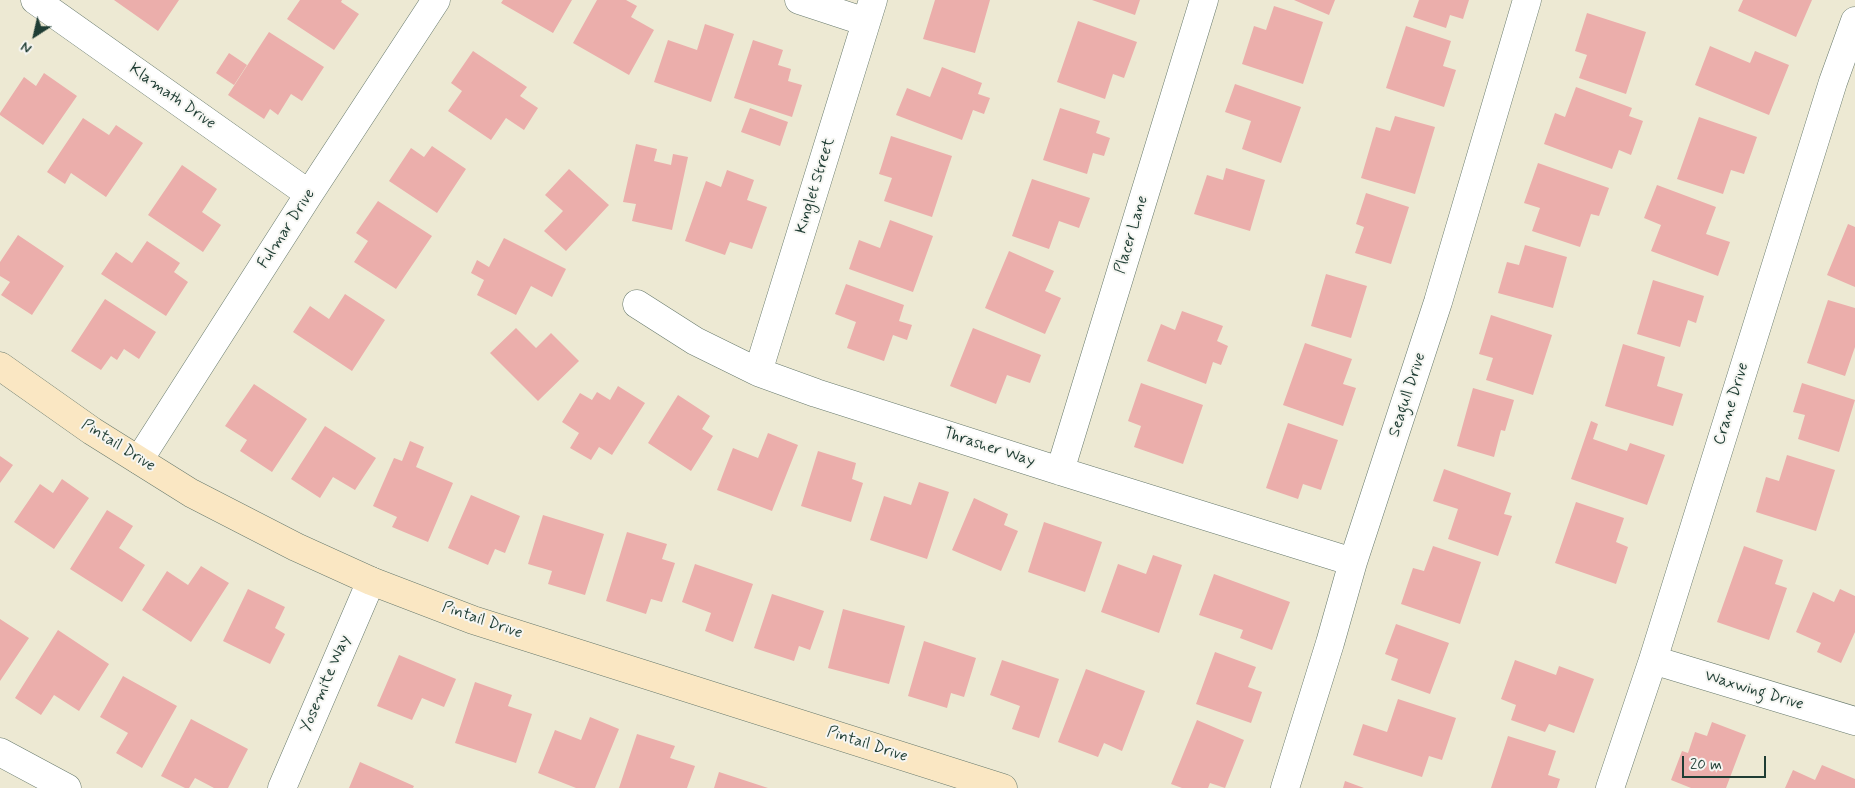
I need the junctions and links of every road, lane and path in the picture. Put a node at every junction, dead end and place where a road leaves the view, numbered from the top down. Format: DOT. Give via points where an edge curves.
graph roads {
  1 [pos="34,0"];
  2 [pos="436,0"];
  3 [pos="799,0"];
  4 [pos="1204,0"];
  5 [pos="1527,0"];
  6 [pos="869,11"];
  7 [pos="1855,21"];
  8 [pos="309,194"];
  9 [pos="637,304"];
  10 [pos="0,366"];
  11 [pos="758,372"];
  12 [pos="139,460"];
  13 [pos="1060,471"];
  14 [pos="1353,562"];
  15 [pos="370,581"];
  16 [pos="1653,660"];
  17 [pos="1855,721"];
  18 [pos="0,752"];
  19 [pos="958,781"];
  20 [pos="67,788"];
  21 [pos="282,788"];
  22 [pos="1003,788"];
  23 [pos="1284,788"];
  24 [pos="1610,788"];
  1 -- 8 [label="street, Klamath Drive"];
  2 -- 8 [label="street, Fulmar Drive"];
  3 -- 6 [label="street"];
  4 -- 13 [label="street, Placer Lane"];
  5 -- 14 [label="street, Seagull Drive" via="1438,302"];
  6 -- 11 [label="street, Kinglet Street"];
  7 -- 16 [label="street, Crane Drive" via="1833,82"];
  8 -- 12 [label="street, Fulmar Drive"];
  9 -- 11 [label="street, Thrasher Way" via="694,341"];
  10 -- 12 [label="street, Pintail Drive"];
  11 -- 13 [label="street, Thrasher Way"];
  12 -- 15 [label="street, Pintail Drive" via="191,492 296,547"];
  13 -- 14 [label="street, Thrasher Way"];
  14 -- 23 [label="street, Seagull Drive"];
  15 -- 19 [label="street, Pintail Drive" via="473,620"];
  15 -- 21 [label="street, Yosemite Way"];
  16 -- 17 [label="street, Waxwing Drive"];
  16 -- 24 [label="street, Crane Drive"];
  18 -- 20 [label="street"];
  19 -- 22 [label="street, Pintail Drive"];
}
